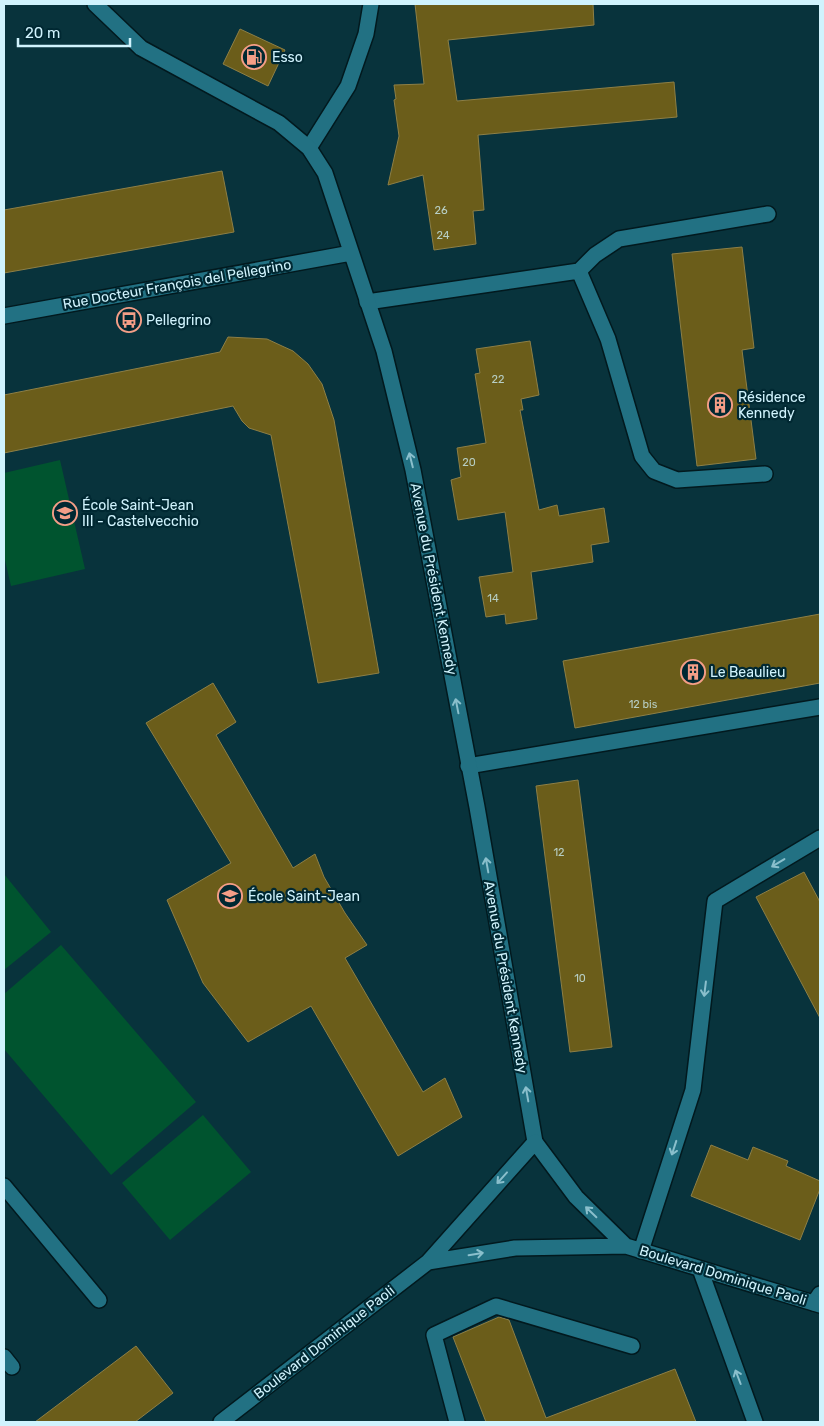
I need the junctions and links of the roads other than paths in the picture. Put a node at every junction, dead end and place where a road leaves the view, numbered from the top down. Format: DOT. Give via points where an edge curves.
graph roads {
  1 [pos="95,4"];
  2 [pos="371,4"];
  3 [pos="309,148"];
  4 [pos="768,214"];
  5 [pos="351,253"];
  6 [pos="579,271"];
  7 [pos="367,302"];
  8 [pos="4,316"];
  9 [pos="765,474"];
  10 [pos="820,707"];
  11 [pos="468,766"];
  12 [pos="820,838"];
  13 [pos="535,1142"];
  14 [pos="4,1186"];
  15 [pos="626,1246"];
  16 [pos="641,1251"];
  17 [pos="428,1262"];
  18 [pos="700,1269"];
  19 [pos="99,1300"];
  20 [pos="818,1300"];
  21 [pos="632,1346"];
  22 [pos="221,1422"];
  23 [pos="457,1422"];
  24 [pos="755,1422"];
  1 -- 3 [label="street, Avenue du Président Kennedy" via="141,48 279,123"];
  2 -- 3 [label="street" via="366,34 348,86"];
  3 -- 5 [label="street, Avenue du Président Kennedy" via="324,173"];
  4 -- 6 [label="street" via="619,239"];
  5 -- 7 [label="street, Avenue du Président Kennedy"];
  5 -- 8 [label="street, Rue Docteur François del Pellegrino"];
  6 -- 7 [label="street"];
  6 -- 9 [label="street" via="608,339 642,456 654,471 677,480"];
  11 -- 7 [label="street, Avenue du Président Kennedy, one-way" via="413,470 384,351"];
  10 -- 11 [label="street"];
  13 -- 11 [label="street, Avenue du Président Kennedy, one-way"];
  12 -- 16 [label="street, one-way" via="715,901 693,1090"];
  15 -- 13 [label="street, Avenue du Président Kennedy, one-way" via="576,1197"];
  13 -- 17 [label="street, Boulevard Dominique Paoli, one-way"];
  14 -- 19 [label="street"];
  15 -- 16 [label="street, Boulevard Dominique Paoli"];
  17 -- 15 [label="street, one-way" via="515,1248"];
  16 -- 18 [label="street, Boulevard Dominique Paoli"];
  17 -- 22 [label="street, Boulevard Dominique Paoli"];
  18 -- 20 [label="street, Boulevard Dominique Paoli"];
  24 -- 18 [label="street, one-way"];
  21 -- 23 [label="street" via="496,1306 434,1335"];
}
